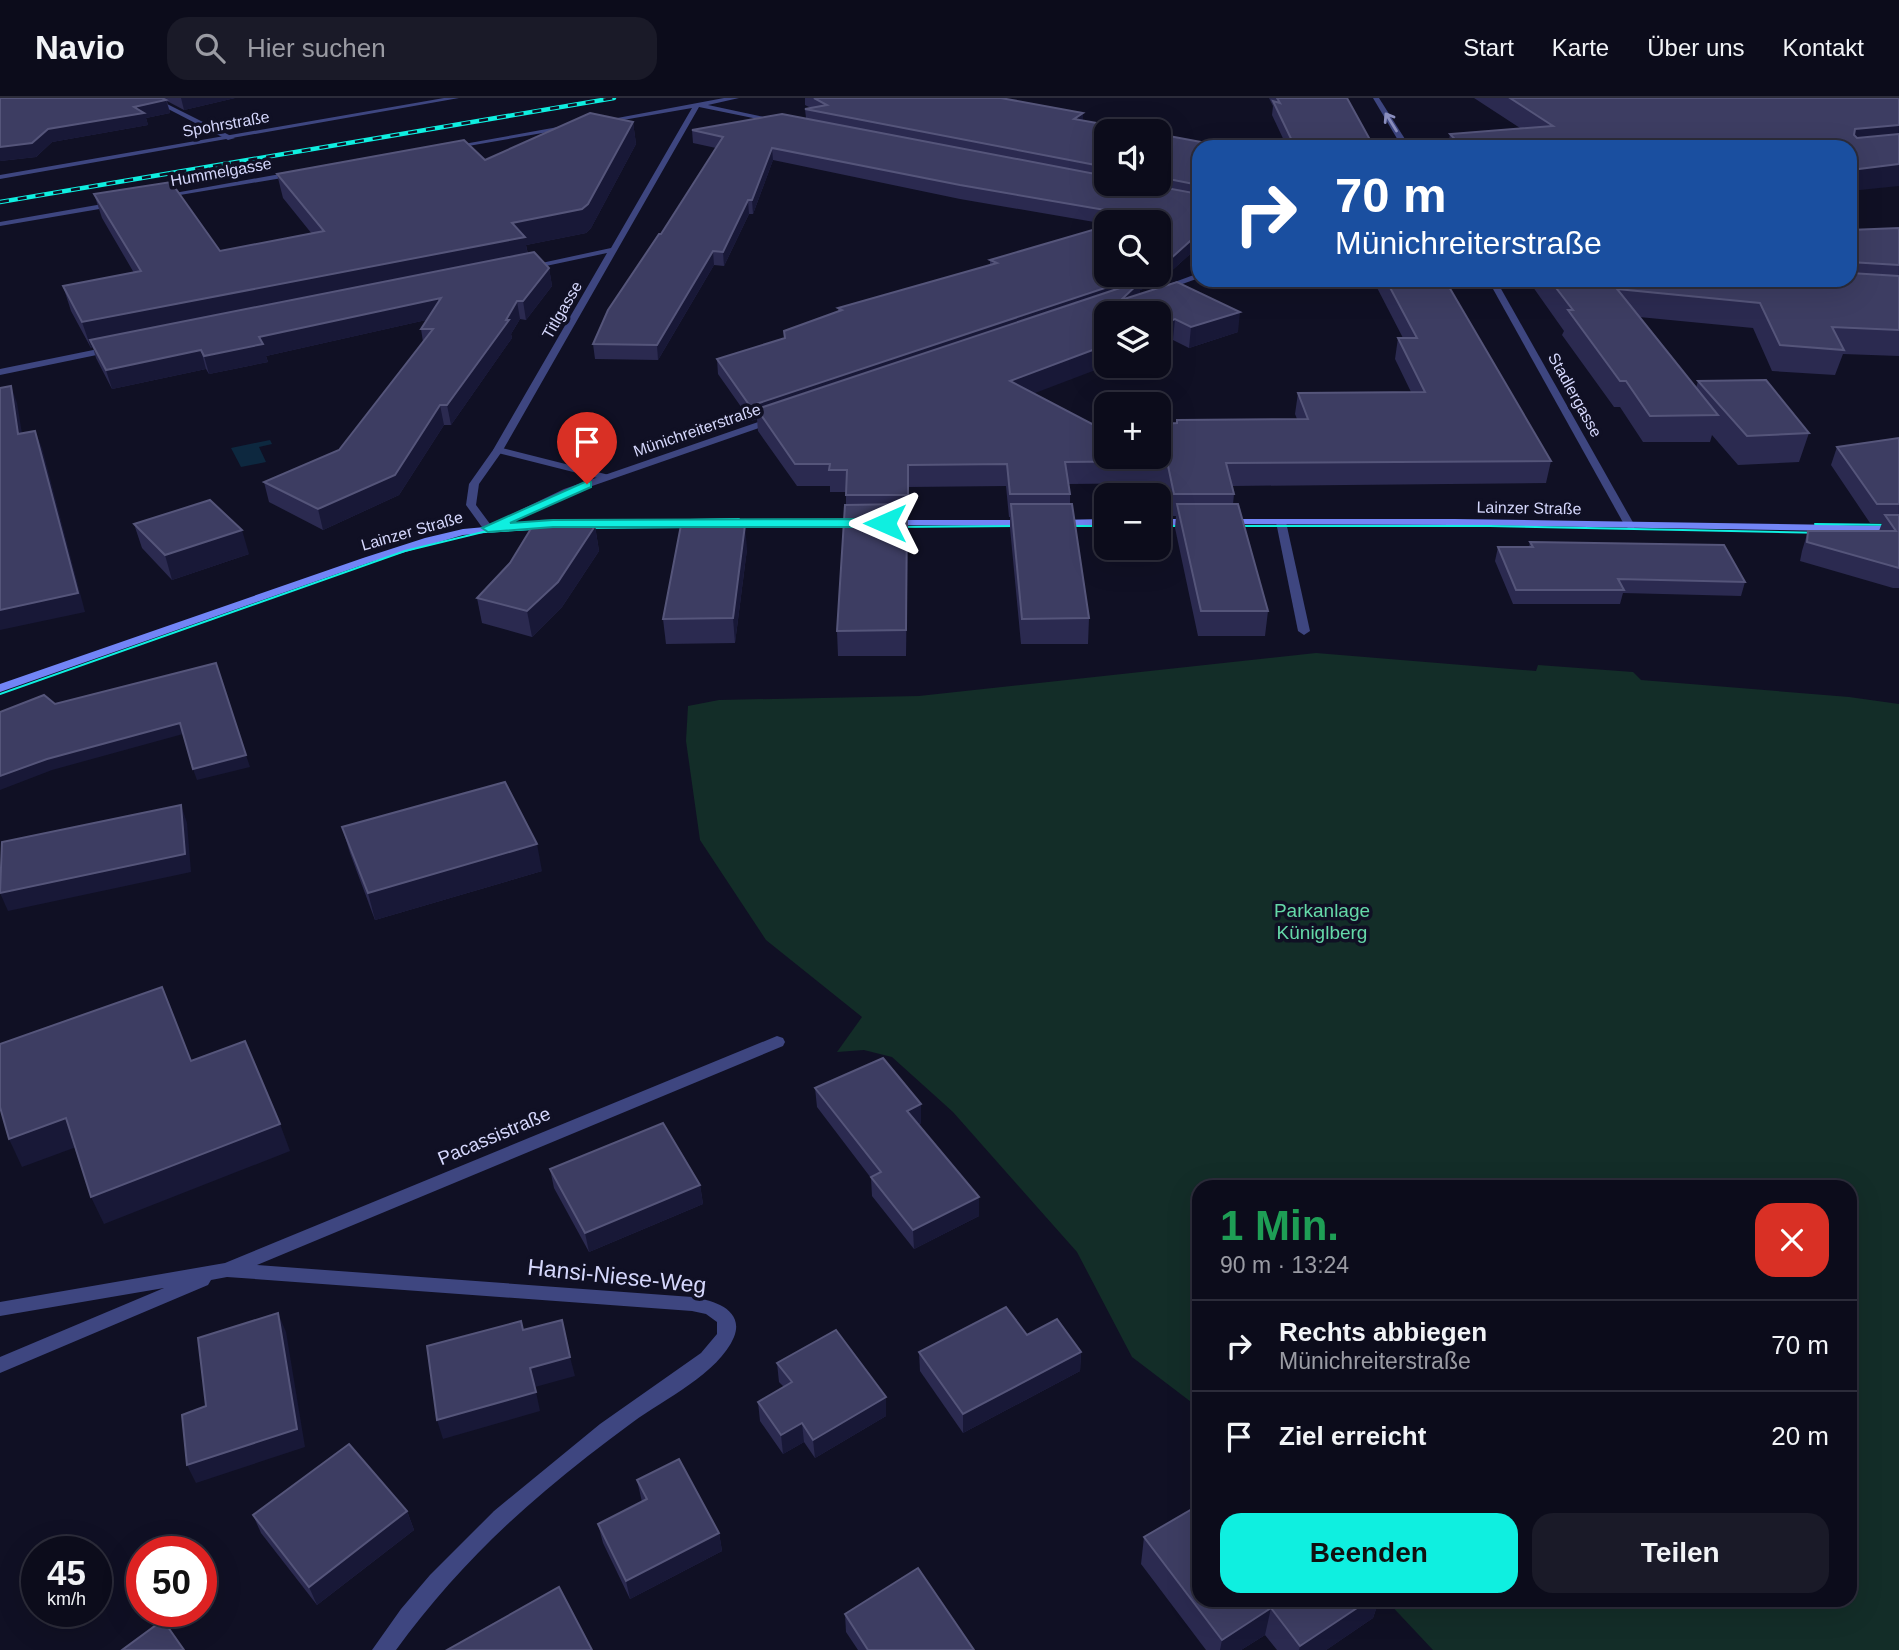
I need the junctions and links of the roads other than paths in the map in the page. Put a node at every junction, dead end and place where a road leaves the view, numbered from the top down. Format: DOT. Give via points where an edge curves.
graph roads {
  1 [pos="150,98"];
  2 [pos="456,98"];
  3 [pos="736,98"];
  4 [pos="1376,98"];
  5 [pos="697,105"];
  6 [pos="588,124"];
  7 [pos="792,124"];
  8 [pos="574,126"];
  9 [pos="231,138"];
  10 [pos="1402,140"];
  11 [pos="437,149"];
  12 [pos="301,173"];
  13 [pos="0,177"];
  14 [pos="150,198"];
  15 [pos="123,203"];
  16 [pos="0,224"];
  17 [pos="612,250"];
  18 [pos="517,269"];
  19 [pos="1192,277"];
  20 [pos="1496,287"];
  21 [pos="1147,293"];
  22 [pos="122,347"];
  23 [pos="0,372"];
  24 [pos="786,416"];
  25 [pos="498,450"];
  26 [pos="605,477"];
  27 [pos="1094,522"];
  28 [pos="1171,522"];
  29 [pos="1199,522"];
  30 [pos="1213,522"];
  31 [pos="1281,522"];
  32 [pos="1037,523"];
  33 [pos="1051,523"];
  34 [pos="1630,526"];
  35 [pos="488,528"];
  36 [pos="1899,528"];
  37 [pos="1304,631"];
  38 [pos="0,688"];
  39 [pos="777,1042"];
  40 [pos="227,1270"];
  41 [pos="0,1309"];
  42 [pos="0,1365"];
  43 [pos="383,1650"];
  1 -- 9 [label="street"];
  2 -- 9 [label="street, Spohrstraße"];
  3 -- 5 [label="street"];
  10 -- 4 [label="street, one-way"];
  5 -- 6 [label="street"];
  5 -- 7 [label="street"];
  5 -- 17 [label="street, Titlgasse"];
  8 -- 11 [label="street"];
  9 -- 13 [label="street, Spohrstraße"];
  12 -- 14 [label="street, Hummelgasse"];
  15 -- 16 [label="street"];
  17 -- 18 [label="street"];
  17 -- 25 [label="street, Titlgasse"];
  19 -- 21 [label="street"];
  20 -- 34 [label="street, Stadlergasse"];
  22 -- 23 [label="street"];
  24 -- 26 [label="street, Münichreiterstraße"];
  25 -- 26 [label="street"];
  25 -- 35 [label="street, Titlgasse" via="474,484 471,505"];
  26 -- 35 [label="street, Münichreiterstraße"];
  27 -- 33 [label="main road"];
  28 -- 29 [label="main road"];
  30 -- 31 [label="main road, Lainzer Straße"];
  31 -- 34 [label="main road, Lainzer Straße"];
  31 -- 37 [label="street"];
  32 -- 35 [label="main road, Lainzer Straße"];
  34 -- 36 [label="main road, Lainzer Straße"];
  35 -- 38 [label="main road, Lainzer Straße" via="367,560"];
  39 -- 40 [label="street, Pacassistraße"];
  40 -- 41 [label="street, Pacassistraße"];
  40 -- 42 [label="street, Pacassistraße"];
  40 -- 43 [label="street, Hansi-Niese-Weg" via="666,1302 720,1312 727,1324 725,1339 713,1355 628,1414 479,1537"];
}
